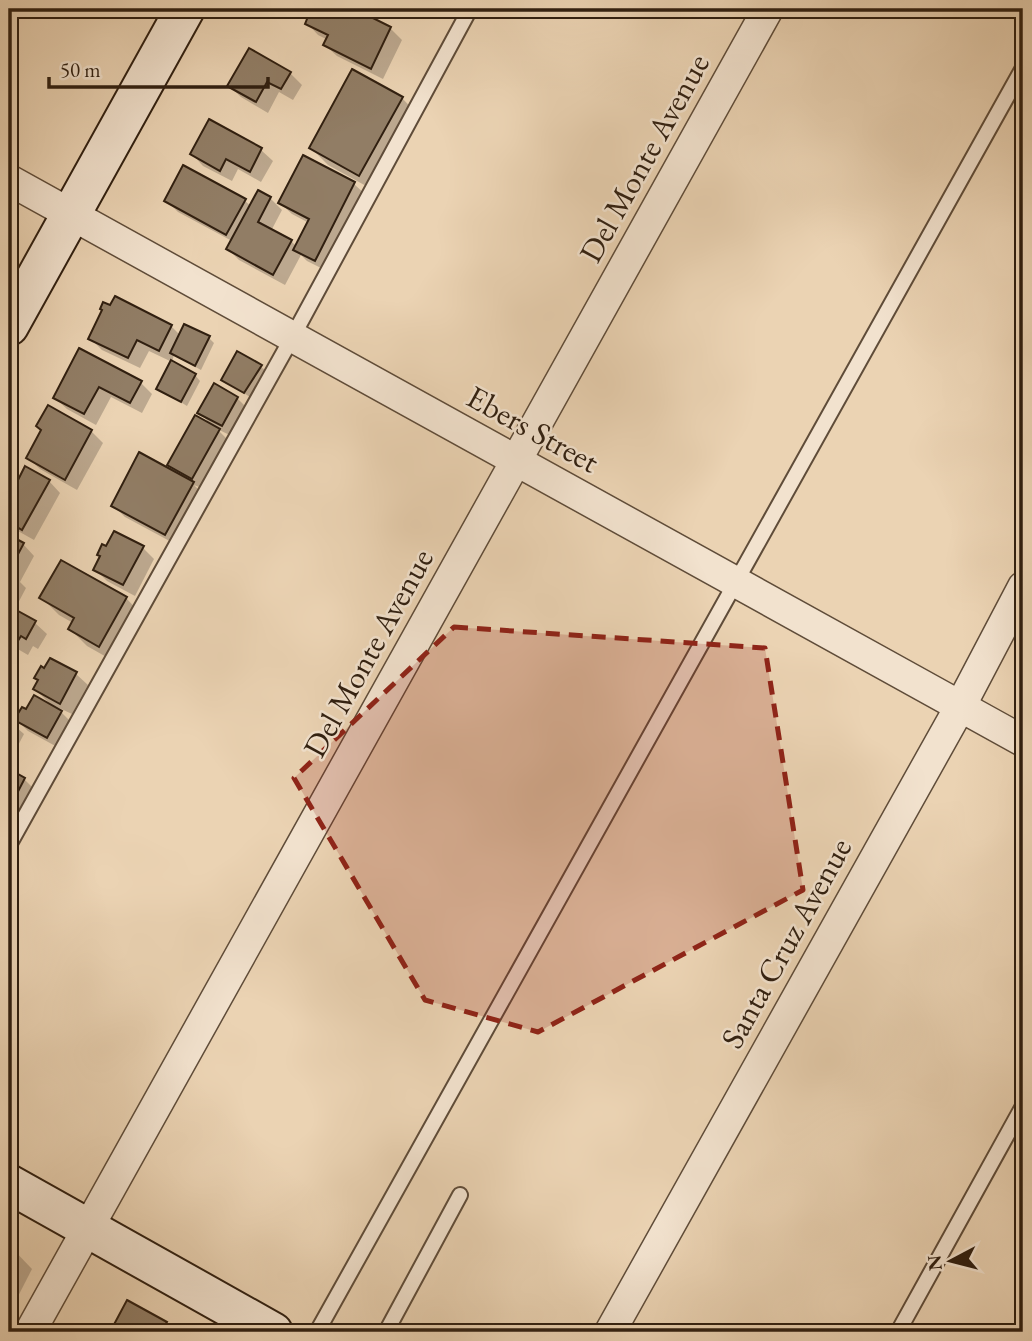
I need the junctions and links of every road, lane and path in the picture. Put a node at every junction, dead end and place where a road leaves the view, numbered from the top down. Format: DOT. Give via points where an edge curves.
graph roads {
  1 [pos="185,9"];
  2 [pos="470,9"];
  3 [pos="768,9"];
  4 [pos="1023,68"];
  5 [pos="9,180"];
  6 [pos="70,215"];
  7 [pos="9,326"];
  8 [pos="293,336"];
  9 [pos="516,460"];
  10 [pos="736,582"];
  11 [pos="1023,587"];
  12 [pos="961,705"];
  13 [pos="1023,741"];
  14 [pos="9,845"];
  15 [pos="1023,1106"];
  16 [pos="9,1184"];
  17 [pos="460,1195"];
  18 [pos="89,1229"];
  19 [pos="30,1332"];
  20 [pos="273,1332"];
  21 [pos="317,1332"];
  22 [pos="386,1332"];
  23 [pos="610,1332"];
  24 [pos="898,1332"];
  1 -- 6 [label="street"];
  2 -- 8 [label="lane"];
  3 -- 9 [label="street, Del Monte Avenue"];
  4 -- 10 [label="lane"];
  5 -- 6 [label="street, Ebers Street"];
  6 -- 7 [label="street"];
  6 -- 8 [label="street, Ebers Street"];
  8 -- 9 [label="street, Ebers Street"];
  8 -- 14 [label="lane"];
  9 -- 10 [label="street, Ebers Street"];
  9 -- 18 [label="street, Del Monte Avenue"];
  10 -- 12 [label="street, Ebers Street"];
  10 -- 21 [label="lane"];
  11 -- 12 [label="street, Santa Cruz Avenue"];
  12 -- 13 [label="street, Ebers Street"];
  12 -- 23 [label="street, Santa Cruz Avenue"];
  15 -- 24 [label="lane"];
  16 -- 18 [label="street"];
  17 -- 22 [label="lane"];
  18 -- 19 [label="street, Del Monte Avenue"];
  18 -- 20 [label="street"];
}
